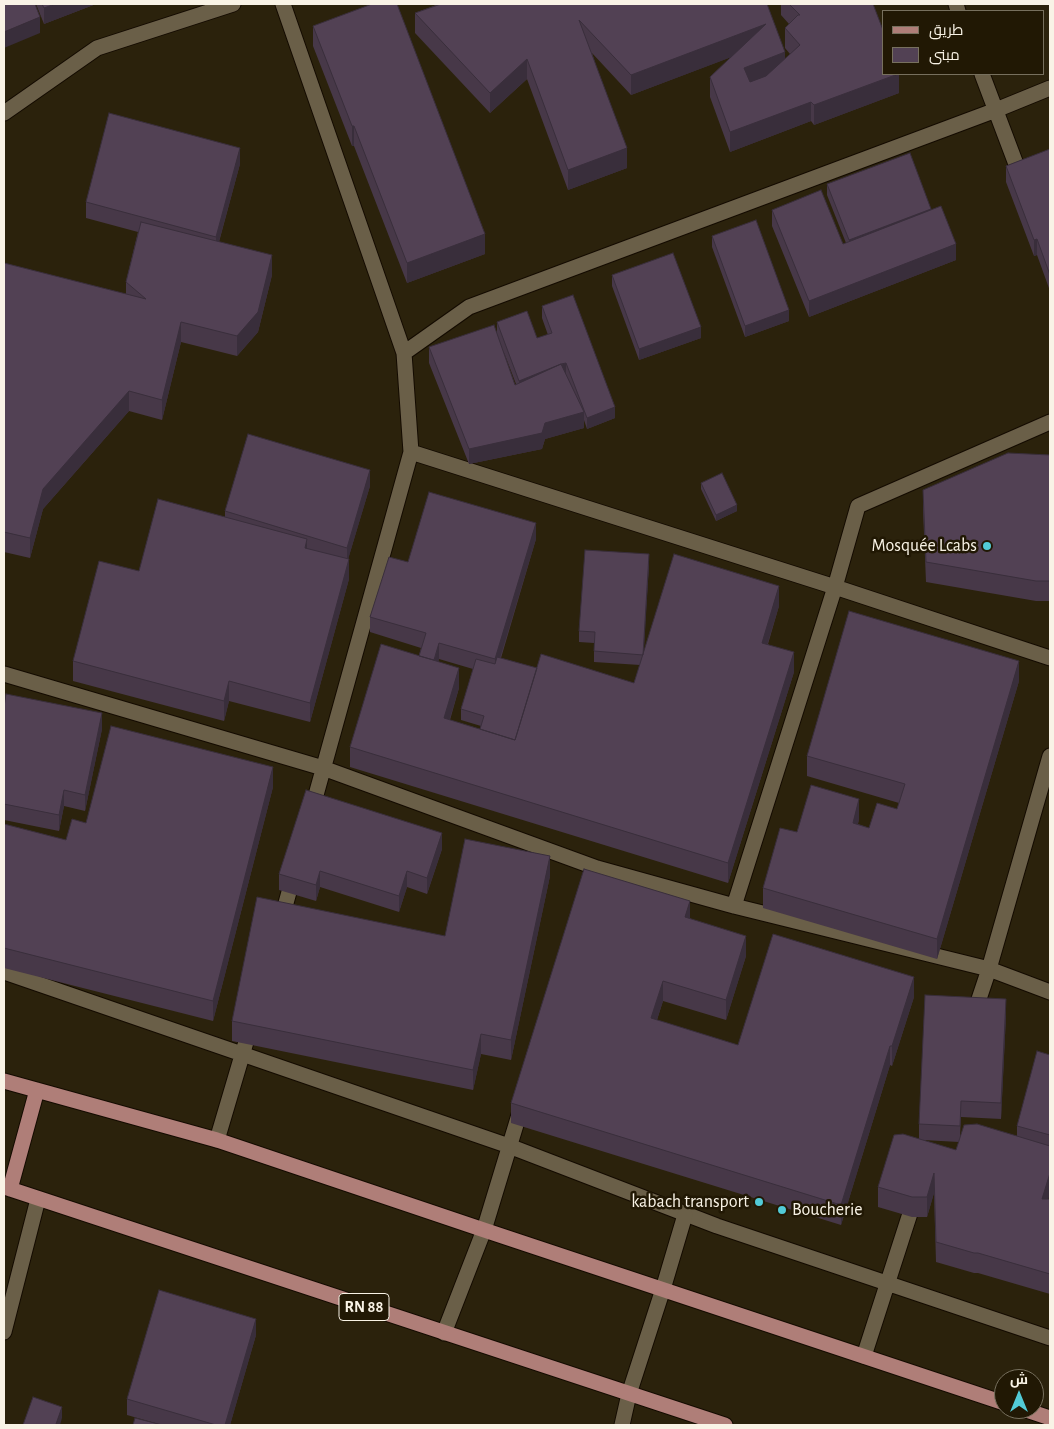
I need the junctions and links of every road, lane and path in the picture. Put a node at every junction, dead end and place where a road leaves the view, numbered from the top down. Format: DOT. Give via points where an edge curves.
graph roads {
  1 [pos="233,4"];
  2 [pos="283,4"];
  3 [pos="982,75"];
  4 [pos="1050,88"];
  5 [pos="996,110"];
  6 [pos="4,113"];
  7 [pos="1026,191"];
  8 [pos="404,353"];
  9 [pos="1050,422"];
  10 [pos="411,452"];
  11 [pos="835,587"];
  12 [pos="1050,658"];
  13 [pos="4,674"];
  14 [pos="1050,756"];
  15 [pos="324,768"];
  16 [pos="307,826"];
  17 [pos="297,864"];
  18 [pos="734,906"];
  19 [pos="278,931"];
  20 [pos="989,969"];
  21 [pos="4,972"];
  22 [pos="1050,992"];
  23 [pos="256,1007"];
  24 [pos="968,1034"];
  25 [pos="243,1055"];
  26 [pos="4,1081"];
  27 [pos="37,1090"];
  28 [pos="527,1090"];
  29 [pos="217,1140"];
  30 [pos="509,1146"];
  31 [pos="920,1182"];
  32 [pos="7,1188"];
  33 [pos="38,1199"];
  34 [pos="685,1215"];
  35 [pos="484,1230"];
  36 [pos="887,1283"];
  37 [pos="664,1289"];
  38 [pos="4,1332"];
  39 [pos="444,1333"];
  40 [pos="1050,1338"];
  41 [pos="864,1356"];
  42 [pos="629,1394"];
  43 [pos="994,1400"];
  44 [pos="622,1425"];
  45 [pos="725,1425"];
  1 -- 6 [label="street" via="97,48"];
  2 -- 8 [label="street"];
  3 -- 5 [label="street"];
  4 -- 5 [label="street"];
  5 -- 7 [label="street"];
  5 -- 8 [label="street" via="469,307"];
  8 -- 10 [label="street"];
  9 -- 11 [label="street" via="858,506"];
  10 -- 11 [label="street"];
  10 -- 15 [label="street"];
  11 -- 12 [label="street"];
  11 -- 18 [label="street"];
  13 -- 15 [label="street"];
  14 -- 20 [label="street"];
  15 -- 16 [label="street"];
  15 -- 18 [label="street" via="595,873"];
  17 -- 19 [label="street"];
  18 -- 20 [label="street"];
  20 -- 22 [label="street"];
  20 -- 24 [label="street"];
  21 -- 25 [label="street"];
  23 -- 25 [label="street"];
  25 -- 29 [label="street"];
  25 -- 30 [label="street"];
  26 -- 27 [label="main road"];
  27 -- 29 [label="main road"];
  27 -- 32 [label="main road"];
  28 -- 30 [label="street"];
  29 -- 35 [label="main road"];
  30 -- 34 [label="street"];
  30 -- 35 [label="street"];
  31 -- 36 [label="street"];
  32 -- 33 [label="main road, RN 88"];
  33 -- 38 [label="street"];
  33 -- 39 [label="main road, RN 88"];
  34 -- 36 [label="street"];
  34 -- 37 [label="street"];
  35 -- 37 [label="main road"];
  35 -- 39 [label="street"];
  36 -- 40 [label="street"];
  36 -- 41 [label="street"];
  37 -- 41 [label="main road"];
  37 -- 42 [label="street"];
  39 -- 42 [label="main road, RN 88"];
  41 -- 43 [label="main road"];
  42 -- 44 [label="street"];
  42 -- 45 [label="main road, RN 88"];
}
